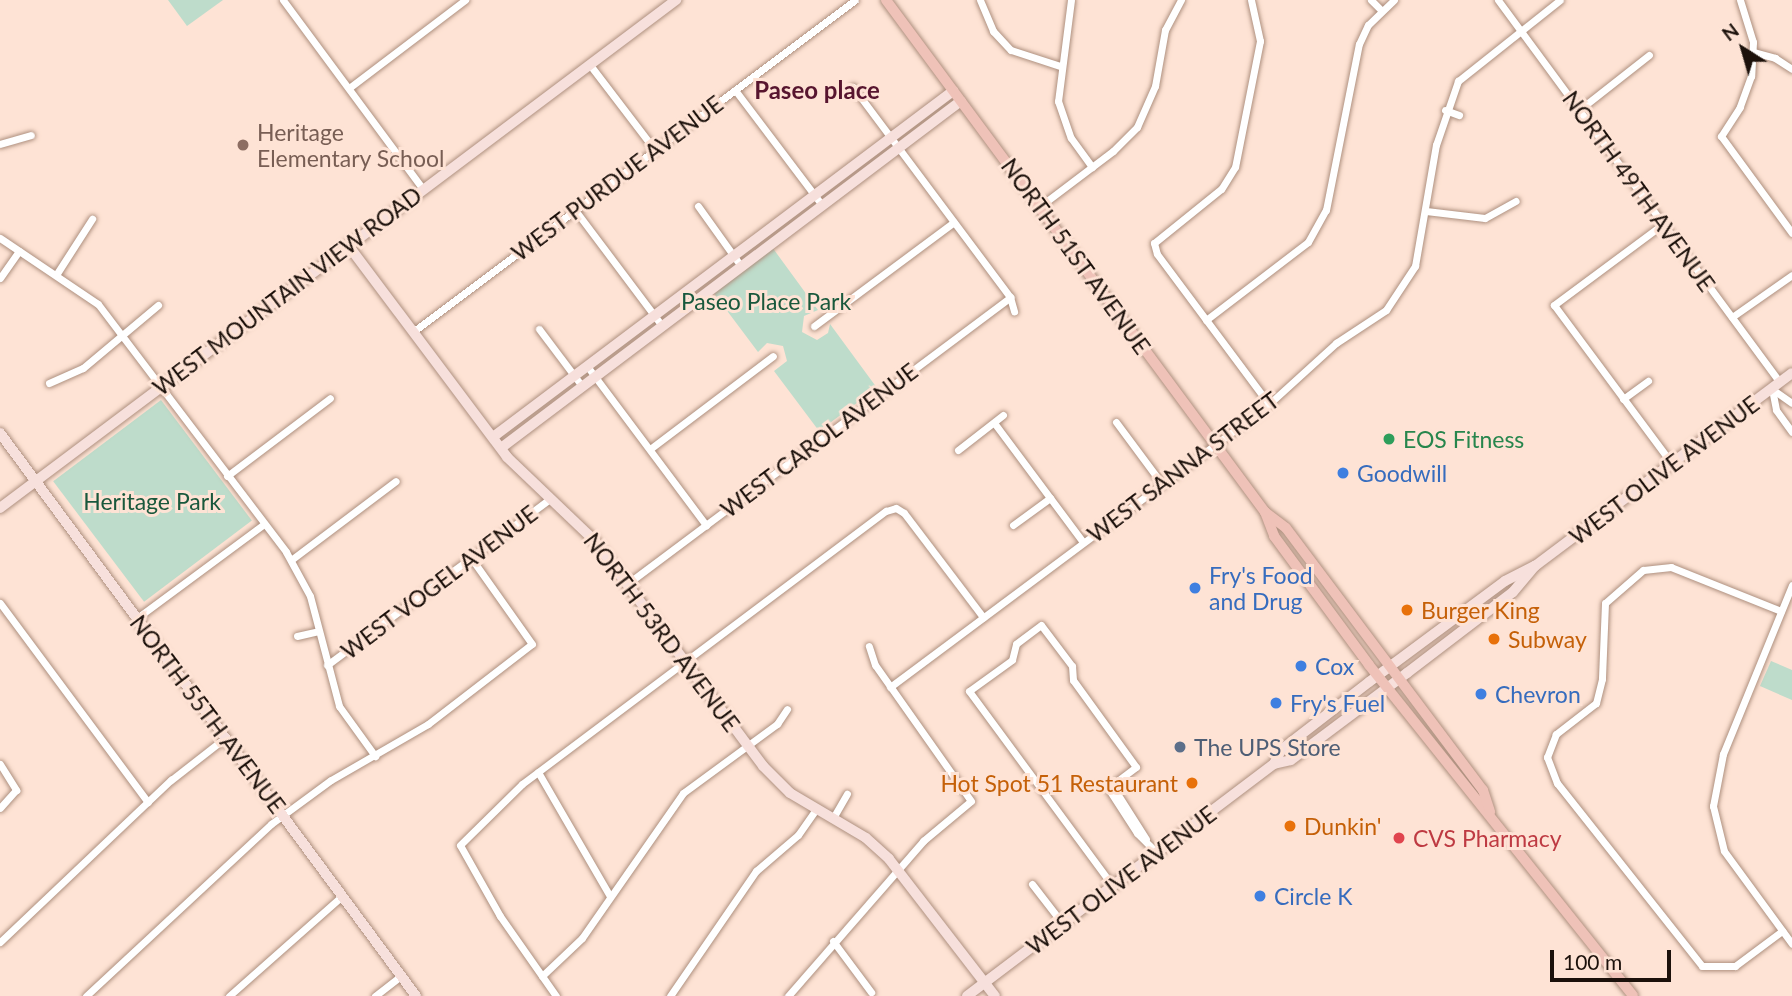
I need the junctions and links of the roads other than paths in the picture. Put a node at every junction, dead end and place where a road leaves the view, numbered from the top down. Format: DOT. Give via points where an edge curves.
graph roads {
  1 [pos="283,0"];
  2 [pos="465,0"];
  3 [pos="676,0"];
  4 [pos="855,0"];
  5 [pos="886,0"];
  6 [pos="980,0"];
  7 [pos="1071,0"];
  8 [pos="1181,0"];
  9 [pos="1251,0"];
  10 [pos="1371,0"];
  11 [pos="1394,0"];
  12 [pos="1498,0"];
  13 [pos="1560,0"];
  14 [pos="1740,0"];
  15 [pos="1381,10"];
  16 [pos="1520,29"];
  17 [pos="1753,52"];
  18 [pos="1649,55"];
  19 [pos="590,65"];
  20 [pos="1060,66"];
  21 [pos="1792,69"];
  22 [pos="853,87"];
  23 [pos="349,88"];
  24 [pos="735,90"];
  25 [pos="953,90"];
  26 [pos="961,101"];
  27 [pos="1445,110"];
  28 [pos="1579,110"];
  29 [pos="1459,115"];
  30 [pos="32,135"];
  31 [pos="891,138"];
  32 [pos="0,144"];
  33 [pos="898,148"];
  34 [pos="655,150"];
  35 [pos="1092,167"];
  36 [pos="423,189"];
  37 [pos="814,195"];
  38 [pos="1516,201"];
  39 [pos="822,205"];
  40 [pos="698,206"];
  41 [pos="1039,206"];
  42 [pos="575,210"];
  43 [pos="1426,211"];
  44 [pos="92,219"];
  45 [pos="954,222"];
  46 [pos="1663,224"];
  47 [pos="1792,233"];
  48 [pos="0,238"];
  49 [pos="348,245"];
  50 [pos="19,251"];
  51 [pos="734,256"];
  52 [pos="741,266"];
  53 [pos="56,275"];
  54 [pos="1792,275"];
  55 [pos="0,278"];
  56 [pos="1010,297"];
  57 [pos="158,305"];
  58 [pos="1014,310"];
  59 [pos="654,316"];
  60 [pos="1732,317"];
  61 [pos="1206,320"];
  62 [pos="662,326"];
  63 [pos="814,326"];
  64 [pos="539,329"];
  65 [pos="414,331"];
  66 [pos="123,336"];
  67 [pos="773,356"];
  68 [pos="587,366"];
  69 [pos="1792,373"];
  70 [pos="574,376"];
  71 [pos="595,376"];
  72 [pos="1648,381"];
  73 [pos="49,383"];
  74 [pos="160,386"];
  75 [pos="582,386"];
  76 [pos="1776,386"];
  77 [pos="330,398"];
  78 [pos="1623,399"];
  79 [pos="1792,403"];
  80 [pos="1269,404"];
  81 [pos="1003,415"];
  82 [pos="1116,422"];
  83 [pos="995,424"];
  84 [pos="1792,432"];
  85 [pos="0,433"];
  86 [pos="493,437"];
  87 [pos="1215,445"];
  88 [pos="501,448"];
  89 [pos="650,449"];
  90 [pos="958,450"];
  91 [pos="1672,464"];
  92 [pos="227,476"];
  93 [pos="35,481"];
  94 [pos="396,481"];
  95 [pos="1162,484"];
  96 [pos="551,498"];
  97 [pos="1050,498"];
  98 [pos="0,508"];
  99 [pos="1265,512"];
  100 [pos="264,524"];
  101 [pos="706,525"];
  102 [pos="1013,526"];
  103 [pos="1083,542"];
  104 [pos="471,558"];
  105 [pos="291,561"];
  106 [pos="1535,566"];
  107 [pos="627,583"];
  108 [pos="1792,585"];
  109 [pos="0,603"];
  110 [pos="1781,611"];
  111 [pos="983,617"];
  112 [pos="137,618"];
  113 [pos="318,631"];
  114 [pos="297,636"];
  115 [pos="869,646"];
  116 [pos="685,661"];
  117 [pos="327,665"];
  118 [pos="1390,667"];
  119 [pos="1377,676"];
  120 [pos="1399,679"];
  121 [pos="890,687"];
  122 [pos="1387,688"];
  123 [pos="787,709"];
  124 [pos="225,737"];
  125 [pos="747,746"];
  126 [pos="375,756"];
  127 [pos="0,764"];
  128 [pos="1274,764"];
  129 [pos="538,772"];
  130 [pos="847,794"];
  131 [pos="148,802"];
  132 [pos="0,808"];
  133 [pos="816,809"];
  134 [pos="1490,812"];
  135 [pos="283,815"];
  136 [pos="833,818"];
  137 [pos="1157,853"];
  138 [pos="898,868"];
  139 [pos="1032,884"];
  140 [pos="1113,886"];
  141 [pos="342,896"];
  142 [pos="610,896"];
  143 [pos="1063,924"];
  144 [pos="1782,931"];
  145 [pos="833,941"];
  146 [pos="0,943"];
  147 [pos="1792,944"];
  148 [pos="401,976"];
  149 [pos="542,976"];
  150 [pos="985,983"];
  151 [pos="93,989"];
  152 [pos="871,992"];
  153 [pos="86,996"];
  154 [pos="100,996"];
  155 [pos="229,996"];
  156 [pos="375,996"];
  157 [pos="416,996"];
  158 [pos="556,996"];
  159 [pos="670,996"];
  160 [pos="788,996"];
  161 [pos="967,996"];
  162 [pos="995,996"];
  163 [pos="1633,996"];
  1 -- 23 [label="street"];
  2 -- 23 [label="street"];
  3 -- 19 [label="street, WEST MOUNTAIN VIEW ROAD"];
  4 -- 24 [label="street, WEST PURDUE AVENUE"];
  5 -- 25 [label="main road, NORTH 51ST AVENUE"];
  6 -- 20 [label="street" via="993,31 1012,50"];
  7 -- 20 [label="street"];
  8 -- 35 [label="street" via="1165,30 1155,86 1144,115 1127,139"];
  9 -- 61 [label="street" via="1260,41 1235,167 1221,189 1154,243"];
  10 -- 15 [label="street"];
  11 -- 15 [label="street"];
  12 -- 16 [label="street, NORTH 49TH AVENUE"];
  13 -- 16 [label="street, WEST SANNA STREET"];
  14 -- 17 [label="street"];
  15 -- 61 [label="street" via="1359,44 1326,210 1308,242"];
  16 -- 27 [label="street, WEST SANNA STREET" via="1458,81"];
  16 -- 28 [label="street, NORTH 49TH AVENUE"];
  17 -- 21 [label="street"];
  17 -- 47 [label="street" via="1744,99 1721,136"];
  18 -- 28 [label="street"];
  19 -- 34 [label="street"];
  19 -- 36 [label="street, WEST MOUNTAIN VIEW ROAD"];
  20 -- 35 [label="street" via="1060,113"];
  22 -- 31 [label="street"];
  23 -- 36 [label="street"];
  24 -- 34 [label="street, WEST PURDUE AVENUE"];
  24 -- 37 [label="street"];
  25 -- 26 [label="main road, NORTH 51ST AVENUE"];
  25 -- 31 [label="street"];
  26 -- 33 [label="street"];
  26 -- 41 [label="main road, NORTH 51ST AVENUE"];
  27 -- 29 [label="street"];
  27 -- 43 [label="street, WEST SANNA STREET"];
  28 -- 46 [label="street, NORTH 49TH AVENUE"];
  30 -- 32 [label="street"];
  31 -- 33 [label="street"];
  31 -- 37 [label="street"];
  33 -- 39 [label="street"];
  33 -- 45 [label="street"];
  34 -- 42 [label="street, WEST PURDUE AVENUE"];
  35 -- 41 [label="street"];
  36 -- 49 [label="street, WEST MOUNTAIN VIEW ROAD"];
  37 -- 39 [label="street"];
  37 -- 51 [label="street"];
  38 -- 43 [label="street" via="1485,218"];
  39 -- 52 [label="street"];
  40 -- 51 [label="street"];
  41 -- 87 [label="main road, NORTH 51ST AVENUE"];
  42 -- 59 [label="street"];
  42 -- 65 [label="street, WEST PURDUE AVENUE"];
  43 -- 80 [label="street, WEST SANNA STREET" via="1415,267 1386,310 1336,343"];
  44 -- 53 [label="street"];
  45 -- 56 [label="street"];
  45 -- 63 [label="street"];
  46 -- 60 [label="street, NORTH 49TH AVENUE"];
  46 -- 78 [label="street" via="1554,305"];
  48 -- 50 [label="street"];
  49 -- 65 [label="street, NORTH 53RD AVENUE"];
  49 -- 74 [label="street, WEST MOUNTAIN VIEW ROAD"];
  50 -- 53 [label="street"];
  50 -- 55 [label="street"];
  51 -- 52 [label="street"];
  51 -- 59 [label="street"];
  52 -- 62 [label="street"];
  53 -- 66 [label="street" via="98,304"];
  54 -- 60 [label="street"];
  56 -- 58 [label="street"];
  56 -- 101 [label="street, WEST CAROL AVENUE"];
  57 -- 66 [label="street"];
  59 -- 62 [label="street"];
  59 -- 68 [label="street"];
  60 -- 76 [label="street, NORTH 49TH AVENUE"];
  61 -- 80 [label="street"];
  62 -- 71 [label="street"];
  64 -- 70 [label="street"];
  65 -- 86 [label="street, NORTH 53RD AVENUE"];
  66 -- 73 [label="street" via="83,368"];
  66 -- 74 [label="street"];
  67 -- 89 [label="street"];
  68 -- 70 [label="street"];
  68 -- 71 [label="street"];
  69 -- 76 [label="street, WEST OLIVE AVENUE"];
  70 -- 75 [label="street"];
  70 -- 86 [label="street"];
  71 -- 75 [label="street"];
  71 -- 89 [label="street"];
  72 -- 78 [label="street"];
  74 -- 92 [label="street"];
  74 -- 93 [label="street, WEST MOUNTAIN VIEW ROAD"];
  75 -- 88 [label="street"];
  76 -- 79 [label="street, NORTH 49TH AVENUE"];
  76 -- 84 [label="street, NORTH 49TH AVENUE" via="1776,410"];
  76 -- 91 [label="street, WEST OLIVE AVENUE"];
  77 -- 92 [label="street"];
  78 -- 91 [label="street"];
  80 -- 87 [label="street, WEST SANNA STREET"];
  81 -- 83 [label="street"];
  82 -- 95 [label="street"];
  83 -- 90 [label="street"];
  83 -- 97 [label="street"];
  85 -- 93 [label="street, NORTH 55TH AVENUE"];
  86 -- 88 [label="street, NORTH 53RD AVENUE"];
  87 -- 95 [label="street, WEST SANNA STREET"];
  87 -- 99 [label="main road, NORTH 51ST AVENUE"];
  88 -- 96 [label="street, NORTH 53RD AVENUE"];
  89 -- 101 [label="street"];
  91 -- 106 [label="street, WEST OLIVE AVENUE"];
  92 -- 100 [label="street"];
  93 -- 98 [label="street, WEST MOUNTAIN VIEW ROAD"];
  93 -- 112 [label="street, NORTH 55TH AVENUE"];
  94 -- 105 [label="street"];
  95 -- 103 [label="street, WEST SANNA STREET"];
  96 -- 104 [label="street, WEST VOGEL AVENUE"];
  96 -- 107 [label="street, NORTH 53RD AVENUE" via="580,523"];
  97 -- 102 [label="street"];
  97 -- 103 [label="street"];
  99 -- 118 [label="main road, NORTH 51ST AVENUE" via="1286,528"];
  99 -- 119 [label="main road, NORTH 51ST AVENUE" via="1274,536"];
  100 -- 105 [label="street"];
  100 -- 112 [label="street"];
  101 -- 107 [label="street, WEST CAROL AVENUE"];
  103 -- 111 [label="street, WEST SANNA STREET"];
  104 -- 117 [label="street, WEST VOGEL AVENUE"];
  104 -- 126 [label="street" via="532,643 428,724"];
  105 -- 113 [label="street" via="310,596"];
  106 -- 118 [label="street, WEST OLIVE AVENUE" via="1505,581"];
  106 -- 120 [label="street, WEST OLIVE AVENUE" via="1513,592"];
  107 -- 116 [label="street, NORTH 53RD AVENUE"];
  108 -- 110 [label="street"];
  109 -- 131 [label="street"];
  110 -- 144 [label="street" via="1716,778 1713,806 1724,851"];
  110 -- 144 [label="street" via="1671,567 1643,570 1605,603 1602,678 1596,703 1556,734 1548,752 1549,771 1557,783 1692,959 1712,969 1735,966"];
  111 -- 116 [label="street" via="896,508"];
  111 -- 121 [label="street, WEST SANNA STREET"];
  112 -- 124 [label="street, NORTH 55TH AVENUE"];
  113 -- 114 [label="street"];
  113 -- 117 [label="street"];
  115 -- 121 [label="street"];
  116 -- 125 [label="street, NORTH 53RD AVENUE"];
  116 -- 129 [label="street"];
  117 -- 126 [label="street" via="339,706"];
  118 -- 119 [label="street, WEST OLIVE AVENUE"];
  118 -- 120 [label="main road, NORTH 51ST AVENUE"];
  119 -- 122 [label="main road, NORTH 51ST AVENUE"];
  119 -- 128 [label="street, WEST OLIVE AVENUE" via="1281,750"];
  120 -- 122 [label="street, WEST OLIVE AVENUE"];
  120 -- 134 [label="main road, NORTH 51ST AVENUE" via="1483,790"];
  121 -- 138 [label="street" via="971,801"];
  122 -- 128 [label="street, WEST OLIVE AVENUE" via="1291,760"];
  122 -- 134 [label="main road, NORTH 51ST AVENUE" via="1472,799"];
  123 -- 125 [label="street" via="777,724"];
  124 -- 131 [label="street"];
  124 -- 135 [label="street, NORTH 55TH AVENUE"];
  125 -- 133 [label="street, NORTH 53RD AVENUE" via="775,779"];
  125 -- 142 [label="street" via="682,793"];
  126 -- 135 [label="street" via="331,780"];
  127 -- 132 [label="street" via="16,790"];
  128 -- 137 [label="street, WEST OLIVE AVENUE"];
  129 -- 142 [label="street"];
  129 -- 149 [label="street" via="460,845"];
  130 -- 136 [label="street"];
  131 -- 146 [label="street"];
  133 -- 136 [label="street, NORTH 53RD AVENUE"];
  133 -- 159 [label="street" via="798,835 756,871"];
  134 -- 163 [label="main road, NORTH 51ST AVENUE"];
  135 -- 141 [label="street, NORTH 55TH AVENUE"];
  135 -- 151 [label="street" via="236,853"];
  136 -- 138 [label="street, NORTH 53RD AVENUE" via="866,838"];
  137 -- 140 [label="street, WEST OLIVE AVENUE"];
  137 -- 140 [label="street" via="1130,824 1108,788 1136,767 1073,680 1072,666 1041,625 1016,644 1012,660 969,691"];
  138 -- 145 [label="street" via="862,914"];
  138 -- 150 [label="street, NORTH 53RD AVENUE"];
  139 -- 143 [label="street"];
  140 -- 143 [label="street, WEST OLIVE AVENUE"];
  141 -- 148 [label="street, NORTH 55TH AVENUE"];
  141 -- 155 [label="street"];
  142 -- 149 [label="street" via="568,955"];
  143 -- 150 [label="street, WEST OLIVE AVENUE"];
  144 -- 147 [label="street"];
  145 -- 152 [label="street"];
  145 -- 160 [label="street"];
  148 -- 156 [label="street"];
  148 -- 157 [label="street, NORTH 55TH AVENUE"];
  149 -- 158 [label="street"];
  150 -- 161 [label="street, WEST OLIVE AVENUE"];
  150 -- 162 [label="street, NORTH 53RD AVENUE"];
  151 -- 153 [label="street"];
  151 -- 154 [label="street"];
}
